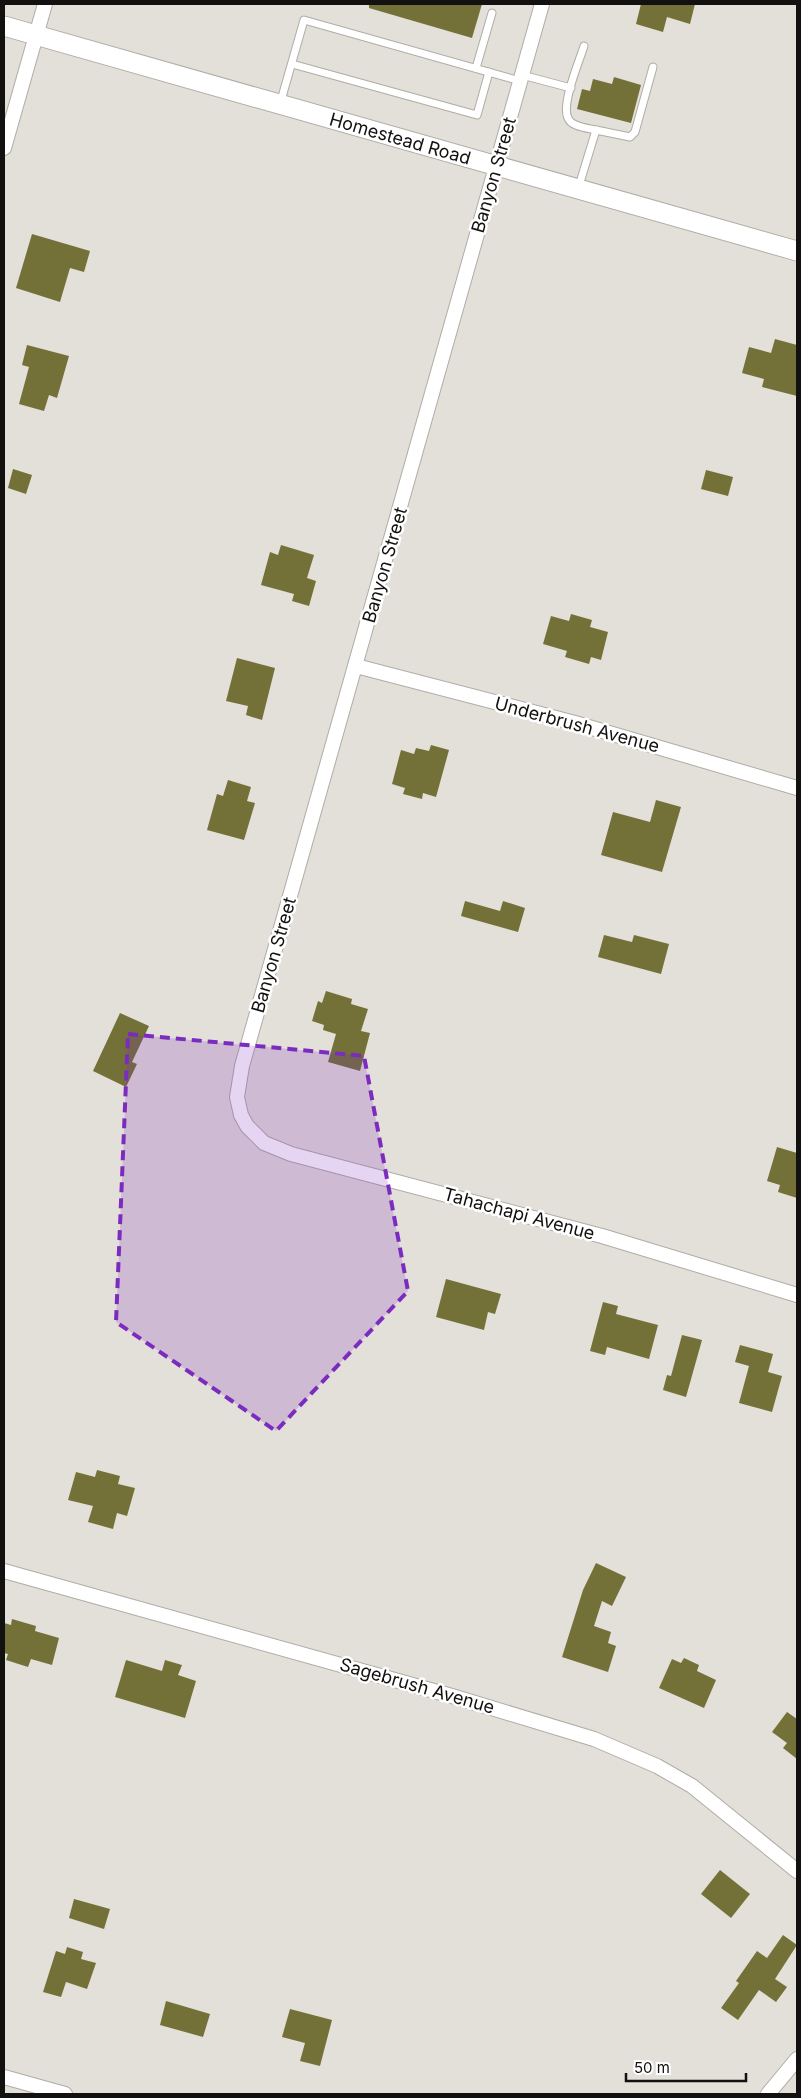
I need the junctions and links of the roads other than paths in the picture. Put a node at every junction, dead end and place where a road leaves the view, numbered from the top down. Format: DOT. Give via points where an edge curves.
graph roads {
  1 [pos="45,4"];
  2 [pos="542,4"];
  3 [pos="492,13"];
  4 [pos="4,26"];
  5 [pos="36,35"];
  6 [pos="584,46"];
  7 [pos="292,64"];
  8 [pos="653,67"];
  9 [pos="476,68"];
  10 [pos="489,72"];
  11 [pos="521,78"];
  12 [pos="571,88"];
  13 [pos="280,105"];
  14 [pos="596,130"];
  15 [pos="4,148"];
  16 [pos="497,166"];
  17 [pos="578,189"];
  18 [pos="797,251"];
  19 [pos="356,666"];
  20 [pos="797,788"];
  21 [pos="247,1126"];
  22 [pos="797,1295"];
  23 [pos="4,1571"];
  24 [pos="797,1871"];
  25 [pos="797,2059"];
  26 [pos="4,2077"];
  27 [pos="66,2094"];
  28 [pos="768,2094"];
  1 -- 5 [label="street"];
  2 -- 11 [label="street, Banyon Street"];
  3 -- 9 [label="lane"];
  4 -- 5 [label="main road, Homestead Road"];
  5 -- 13 [label="main road, Homestead Road"];
  5 -- 15 [label="street"];
  6 -- 12 [label="lane"];
  7 -- 9 [label="lane" via="304,20"];
  7 -- 10 [label="lane" via="477,115"];
  7 -- 13 [label="lane"];
  8 -- 14 [label="lane" via="635,132 630,137 623,137"];
  9 -- 10 [label="lane"];
  10 -- 11 [label="lane"];
  11 -- 12 [label="lane"];
  11 -- 16 [label="street, Banyon Street"];
  12 -- 14 [label="lane" via="566,110 568,119"];
  13 -- 16 [label="main road, Homestead Road"];
  14 -- 17 [label="lane"];
  16 -- 17 [label="main road, Homestead Road"];
  16 -- 19 [label="street, Banyon Street"];
  17 -- 18 [label="main road, Homestead Road"];
  19 -- 20 [label="street, Underbrush Avenue" via="574,723"];
  19 -- 21 [label="street, Banyon Street" via="242,1066 237,1097"];
  21 -- 22 [label="street, Tahachapi Avenue" via="264,1143 291,1154 602,1236"];
  23 -- 24 [label="street, Sagebrush Avenue" via="443,1693 594,1739 658,1766 692,1786"];
  25 -- 28 [label="street"];
  26 -- 27 [label="street"];
}
